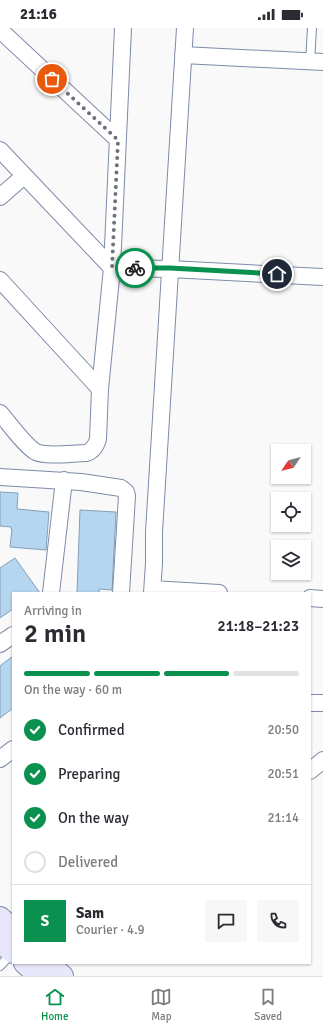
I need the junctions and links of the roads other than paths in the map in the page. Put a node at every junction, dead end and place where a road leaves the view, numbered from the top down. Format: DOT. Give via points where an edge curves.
graph roads {
  1 [pos="123,28"];
  2 [pos="185,28"];
  3 [pos="312,28"];
  4 [pos="3,38"];
  5 [pos="183,55"];
  6 [pos="316,62"];
  7 [pos="118,140"];
  8 [pos="0,150"];
  9 [pos="24,176"];
  10 [pos="0,197"];
  11 [pos="112,268"];
  12 [pos="170,268"];
  13 [pos="323,277"];
  14 [pos="0,280"];
  15 [pos="100,389"];
  16 [pos="0,413"];
  17 [pos="0,478"];
  18 [pos="64,480"];
  19 [pos="152,591"];
  20 [pos="50,592"];
  21 [pos="120,592"];
  22 [pos="186,592"];
  23 [pos="311,598"];
  24 [pos="323,599"];
  25 [pos="12,636"];
  26 [pos="0,644"];
  27 [pos="12,751"];
  28 [pos="0,760"];
  29 [pos="323,760"];
  30 [pos="311,770"];
  31 [pos="0,918"];
  32 [pos="12,929"];
  33 [pos="0,941"];
  34 [pos="12,951"];
  35 [pos="12,953"];
  36 [pos="26,964"];
  37 [pos="49,964"];
  38 [pos="0,966"];
  39 [pos="40,976"];
  40 [pos="62,976"];
  1 -- 7 [label="street"];
  2 -- 5 [label="street"];
  3 -- 6 [label="lane"];
  4 -- 7 [label="street"];
  5 -- 6 [label="street"];
  5 -- 12 [label="street"];
  7 -- 11 [label="street"];
  8 -- 9 [label="street"];
  9 -- 10 [label="street"];
  9 -- 11 [label="street"];
  11 -- 12 [label="street"];
  11 -- 15 [label="street"];
  12 -- 13 [label="street"];
  12 -- 19 [label="street"];
  14 -- 15 [label="street"];
  15 -- 16 [label="street" via="98,438 91,452 44,454 35,451"];
  17 -- 18 [label="street"];
  18 -- 20 [label="street"];
  18 -- 21 [label="street" via="121,488 126,492"];
  19 -- 22 [label="street"];
  23 -- 24 [label="street"];
  25 -- 26 [label="street"];
  27 -- 28 [label="street"];
  29 -- 30 [label="street"];
  31 -- 32 [label="main road"];
  33 -- 34 [label="main road"];
  35 -- 38 [label="lane"];
  36 -- 39 [label="main road"];
  37 -- 40 [label="main road"];
}
